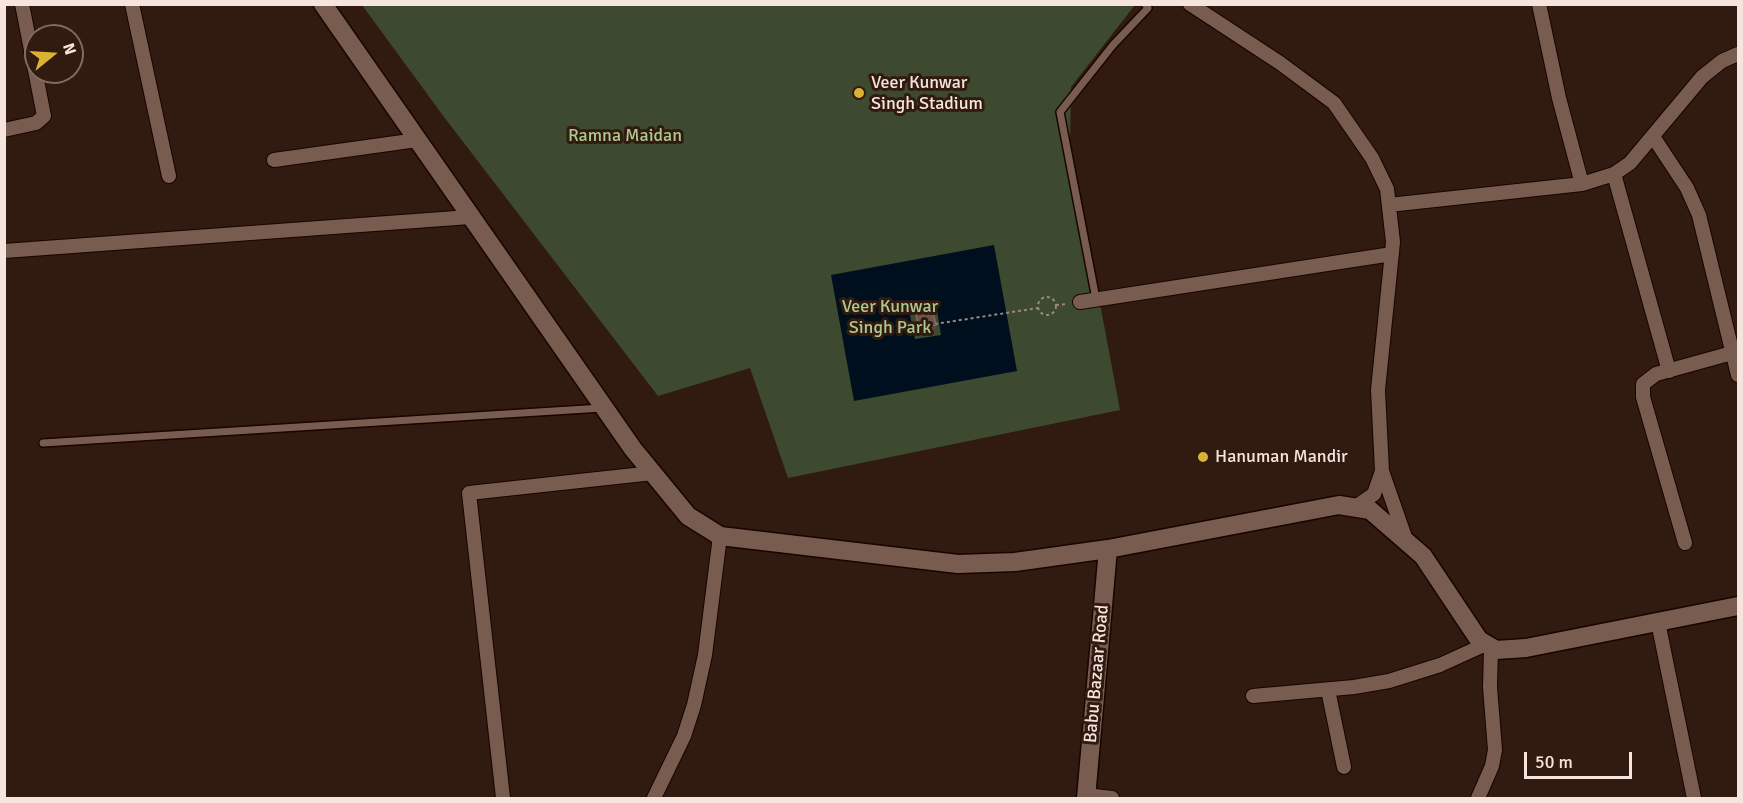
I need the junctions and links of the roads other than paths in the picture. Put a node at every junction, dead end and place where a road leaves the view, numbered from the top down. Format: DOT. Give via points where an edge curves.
graph roads {
  1 [pos="22,4"];
  2 [pos="132,4"];
  3 [pos="323,4"];
  4 [pos="1145,4"];
  5 [pos="1190,4"];
  6 [pos="1539,4"];
  7 [pos="1738,54"];
  8 [pos="4,130"];
  9 [pos="1654,138"];
  10 [pos="417,140"];
  11 [pos="274,160"];
  12 [pos="1614,174"];
  13 [pos="169,176"];
  14 [pos="1582,184"];
  15 [pos="1389,206"];
  16 [pos="470,217"];
  17 [pos="4,251"];
  18 [pos="1392,254"];
  19 [pos="1096,299"];
  20 [pos="1080,302"];
  21 [pos="1731,353"];
  22 [pos="1669,371"];
  23 [pos="1738,375"];
  24 [pos="604,408"];
  25 [pos="43,443"];
  26 [pos="1382,471"];
  27 [pos="653,473"];
  28 [pos="1354,508"];
  29 [pos="720,536"];
  30 [pos="1406,541"];
  31 [pos="1685,543"];
  32 [pos="1107,549"];
  33 [pos="1738,606"];
  34 [pos="1658,622"];
  35 [pos="1487,647"];
  36 [pos="1328,690"];
  37 [pos="1253,696"];
  38 [pos="1344,767"];
  39 [pos="1086,797"];
  40 [pos="503,798"];
  41 [pos="654,798"];
  42 [pos="1112,798"];
  43 [pos="1478,798"];
  44 [pos="1694,798"];
  1 -- 8 [label="street" via="44,116 36,123"];
  2 -- 13 [label="street"];
  3 -- 10 [label="street"];
  4 -- 19 [label="lane" via="1148,8 1060,112"];
  5 -- 15 [label="street" via="1334,103 1372,158 1387,189"];
  6 -- 14 [label="street"];
  7 -- 9 [label="street" via="1702,77"];
  9 -- 12 [label="street" via="1630,164"];
  9 -- 21 [label="street" via="1683,181 1699,215"];
  10 -- 11 [label="street"];
  10 -- 16 [label="street"];
  12 -- 14 [label="street"];
  12 -- 22 [label="street"];
  14 -- 15 [label="street"];
  15 -- 18 [label="street"];
  16 -- 17 [label="street"];
  16 -- 24 [label="street"];
  18 -- 19 [label="street"];
  18 -- 26 [label="street" via="1378,390"];
  19 -- 20 [label="street"];
  21 -- 22 [label="street"];
  21 -- 23 [label="street"];
  22 -- 31 [label="street" via="1647,380 1642,390"];
  24 -- 25 [label="lane"];
  24 -- 27 [label="street"];
  26 -- 28 [label="street" via="1374,494"];
  26 -- 30 [label="street"];
  27 -- 29 [label="street" via="688,516"];
  27 -- 40 [label="street" via="469,493"];
  28 -- 30 [label="street" via="1370,510"];
  28 -- 32 [label="street" via="1340,505"];
  29 -- 32 [label="street" via="958,564 1015,562"];
  29 -- 41 [label="street" via="705,655 694,705 684,736"];
  30 -- 35 [label="street" via="1423,556"];
  32 -- 39 [label="street, Babu Bazaar Road"];
  33 -- 34 [label="street"];
  34 -- 35 [label="street" via="1526,648"];
  34 -- 44 [label="street"];
  35 -- 36 [label="street" via="1399,678"];
  35 -- 43 [label="street" via="1495,750"];
  36 -- 37 [label="street"];
  36 -- 38 [label="street"];
  39 -- 42 [label="street"];
}
